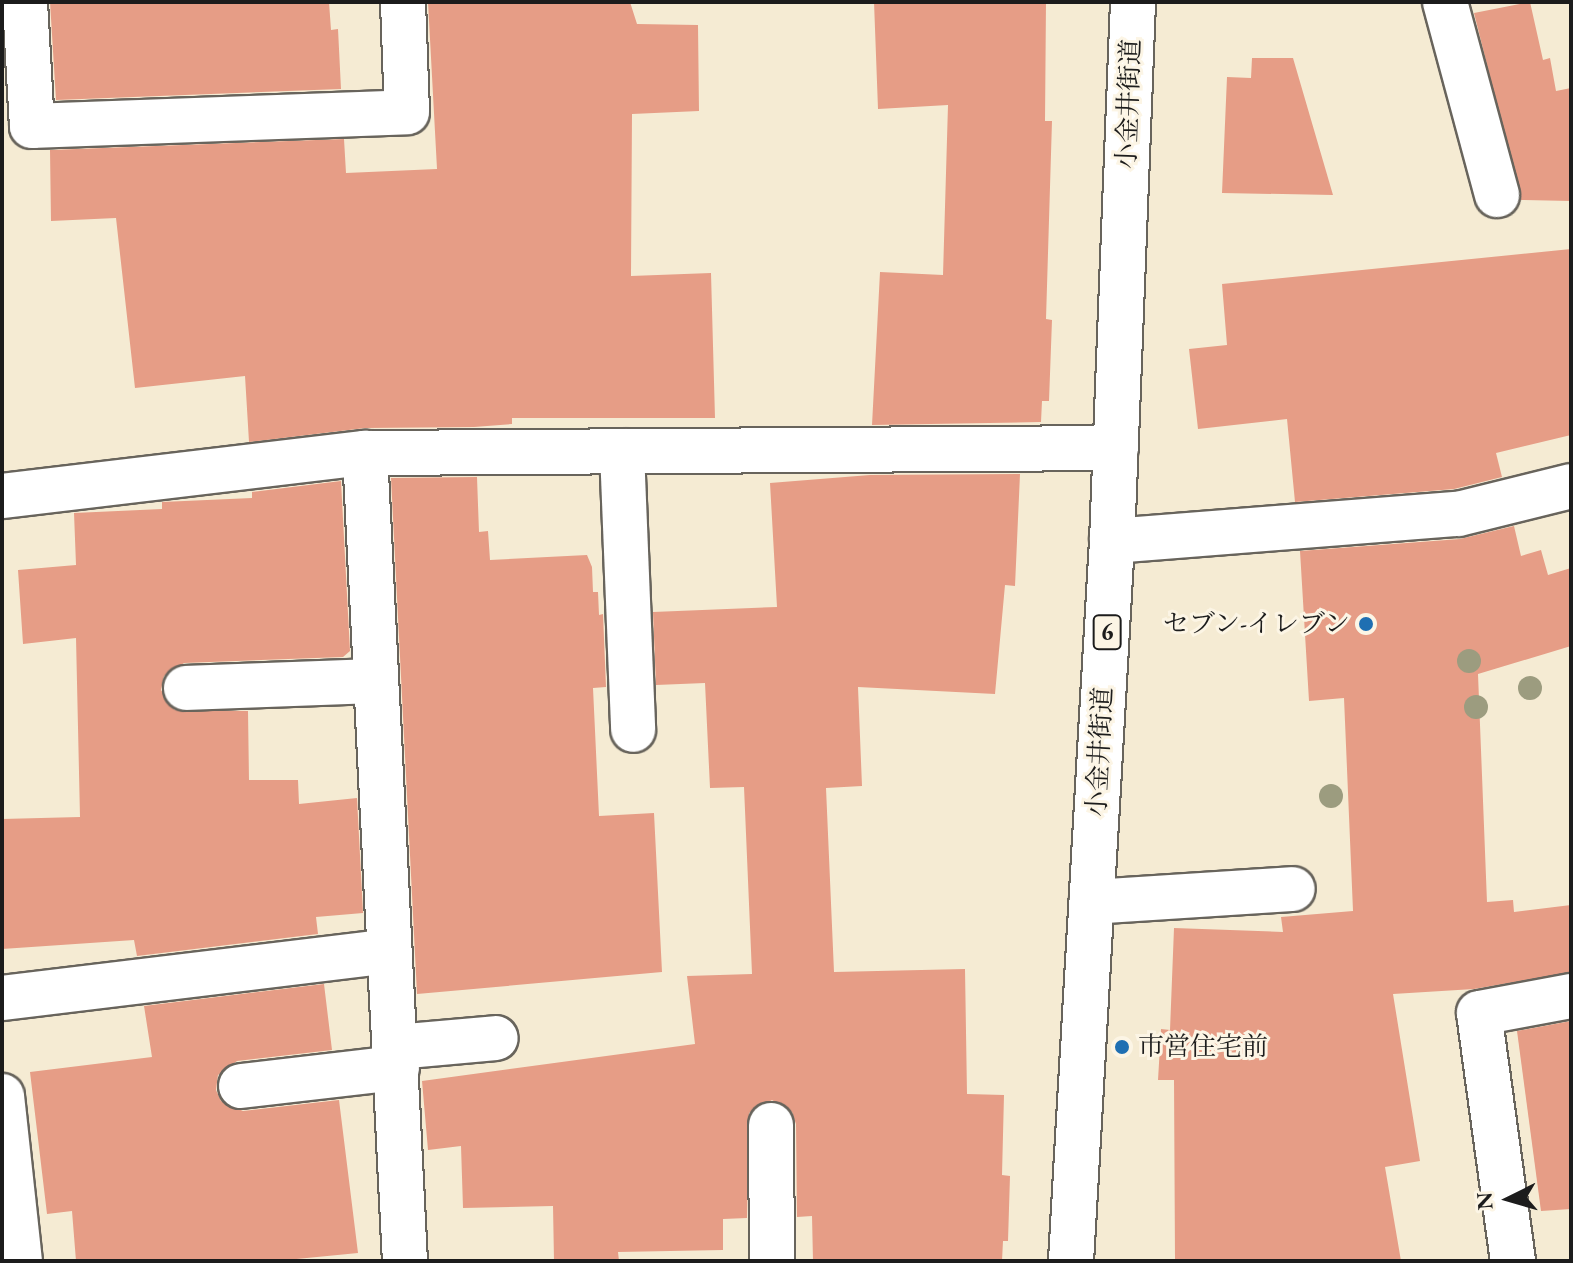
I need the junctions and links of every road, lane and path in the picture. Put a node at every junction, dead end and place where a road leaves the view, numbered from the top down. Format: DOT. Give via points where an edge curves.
graph roads {
  1 [pos="25,2"];
  2 [pos="403,2"];
  3 [pos="1133,2"];
  4 [pos="1445,2"];
  5 [pos="1497,195"];
  6 [pos="1116,448"];
  7 [pos="622,451"];
  8 [pos="365,453"];
  9 [pos="1571,486"];
  10 [pos="2,496"];
  11 [pos="1112,541"];
  12 [pos="373,681"];
  13 [pos="186,688"];
  14 [pos="633,730"];
  15 [pos="1293,889"];
  16 [pos="1092,902"];
  17 [pos="389,951"];
  18 [pos="1571,996"];
  19 [pos="2,998"];
  20 [pos="496,1038"];
  21 [pos="396,1057"];
  22 [pos="241,1086"];
  23 [pos="2,1096"];
  24 [pos="771,1125"];
  25 [pos="9,1212"];
  26 [pos="20,1261"];
  27 [pos="405,1261"];
  28 [pos="772,1261"];
  29 [pos="1071,1261"];
  30 [pos="1513,1261"];
  1 -- 2 [label="street" via="32,126 407,112"];
  3 -- 6 [label="street, 小金井街道 / 6"];
  4 -- 5 [label="street"];
  6 -- 7 [label="street"];
  6 -- 11 [label="street, 小金井街道 / 6"];
  7 -- 8 [label="street"];
  7 -- 14 [label="street"];
  8 -- 10 [label="street"];
  8 -- 12 [label="street"];
  9 -- 11 [label="street" via="1458,514"];
  11 -- 16 [label="street, 小金井街道 / 6"];
  12 -- 13 [label="street"];
  12 -- 17 [label="street"];
  15 -- 16 [label="street"];
  16 -- 29 [label="street, 小金井街道 / 6"];
  17 -- 19 [label="street"];
  17 -- 21 [label="street"];
  18 -- 30 [label="street" via="1479,1013"];
  20 -- 21 [label="street"];
  21 -- 22 [label="street"];
  21 -- 27 [label="street"];
  23 -- 25 [label="street"];
  24 -- 28 [label="street"];
  25 -- 26 [label="street"];
}
